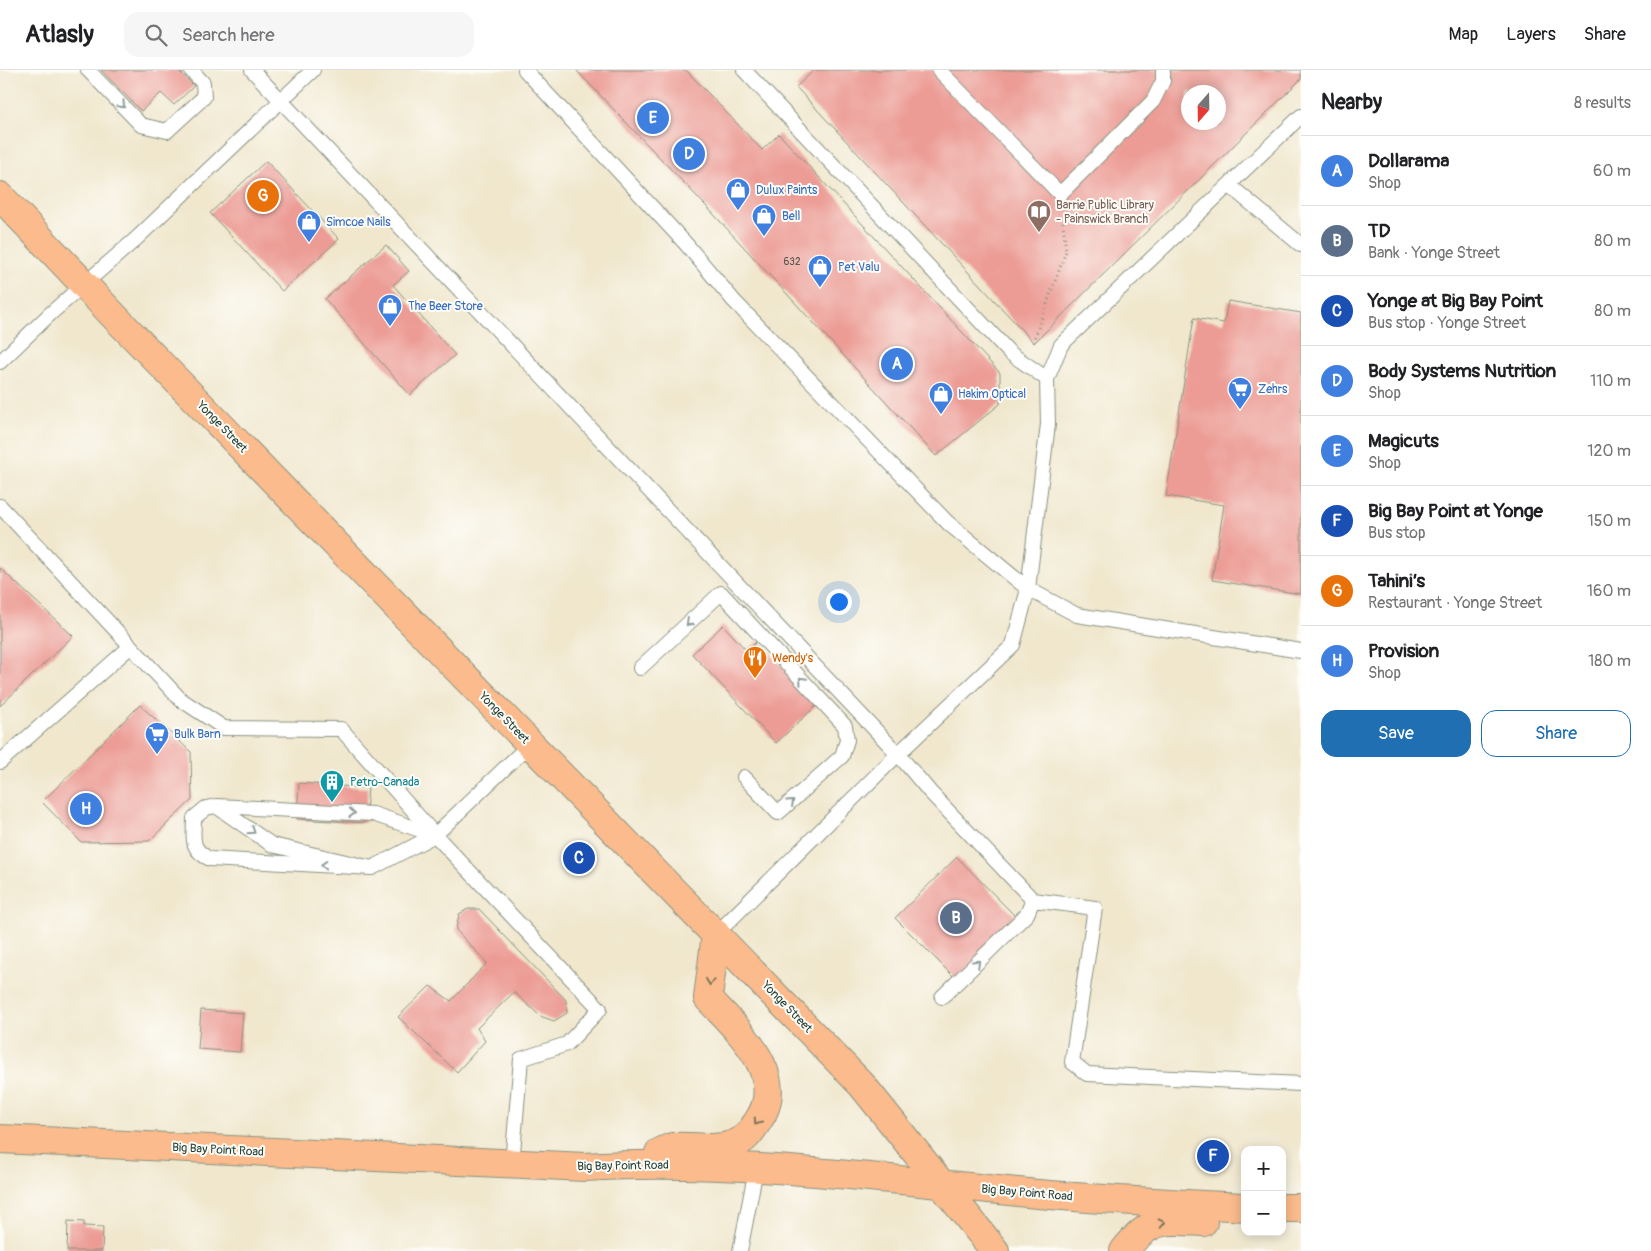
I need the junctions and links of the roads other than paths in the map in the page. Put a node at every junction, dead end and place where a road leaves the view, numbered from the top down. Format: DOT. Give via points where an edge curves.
graph roads {
  1 [pos="88,70"];
  2 [pos="252,70"];
  3 [pos="313,70"];
  4 [pos="525,70"];
  5 [pos="744,70"];
  6 [pos="939,70"];
  7 [pos="1163,70"];
  8 [pos="193,71"];
  9 [pos="281,102"];
  10 [pos="1301,116"];
  11 [pos="1229,185"];
  12 [pos="0,196"];
  13 [pos="1301,245"];
  14 [pos="84,285"];
  15 [pos="0,362"];
  16 [pos="1047,379"];
  17 [pos="0,506"];
  18 [pos="1028,589"];
  19 [pos="130,647"];
  20 [pos="1301,651"];
  21 [pos="640,668"];
  22 [pos="530,744"];
  23 [pos="898,754"];
  24 [pos="0,762"];
  25 [pos="744,777"];
  26 [pos="216,806"];
  27 [pos="434,835"];
  28 [pos="372,868"];
  29 [pos="1033,900"];
  30 [pos="716,934"];
  31 [pos="942,997"];
  32 [pos="1301,1084"];
  33 [pos="0,1139"];
  34 [pos="512,1164"];
  35 [pos="632,1164"];
  36 [pos="756,1169"];
  37 [pos="942,1184"];
  38 [pos="1241,1207"];
  39 [pos="1286,1208"];
  40 [pos="1301,1208"];
  41 [pos="1241,1219"];
  42 [pos="740,1251"];
  43 [pos="996,1251"];
  44 [pos="1124,1251"];
  1 -- 8 [label="lane, one-way" via="141,125 167,131 204,97 203,83"];
  2 -- 9 [label="lane"];
  3 -- 9 [label="lane"];
  4 -- 18 [label="lane" via="686,244 734,301 948,523"];
  5 -- 16 [label="lane" via="1010,354"];
  6 -- 7 [label="lane" via="1060,194 1153,101 1163,81"];
  9 -- 14 [label="lane"];
  9 -- 23 [label="lane"];
  10 -- 11 [label="lane"];
  11 -- 13 [label="lane"];
  11 -- 16 [label="lane" via="1061,345"];
  12 -- 14 [label="main road, Yonge Street"];
  14 -- 15 [label="lane"];
  14 -- 22 [label="main road, Yonge Street"];
  16 -- 18 [label="lane" via="1048,424"];
  17 -- 19 [label="lane"];
  18 -- 20 [label="lane" via="1077,614"];
  18 -- 23 [label="lane" via="1013,645"];
  19 -- 24 [label="lane"];
  19 -- 27 [label="lane" via="180,699 224,728 341,729"];
  25 -- 21 [label="lane, one-way" via="778,813 842,756 847,740 845,726 721,593"];
  22 -- 27 [label="lane"];
  22 -- 30 [label="main road, Yonge Street"];
  23 -- 29 [label="lane"];
  23 -- 30 [label="lane"];
  26 -- 27 [label="lane, one-way" via="373,814"];
  26 -- 28 [label="lane, one-way" via="272,844"];
  28 -- 26 [label="lane, one-way" via="210,859 201,855 194,846 194,818 206,808"];
  27 -- 28 [label="lane"];
  27 -- 34 [label="lane" via="600,1010 566,1044 522,1059"];
  31 -- 29 [label="lane, one-way" via="1027,914"];
  29 -- 32 [label="lane" via="1094,908 1072,1062 1087,1074"];
  30 -- 35 [label="main road, one-way" via="708,998 757,1056 768,1085 762,1114 746,1138 734,1145 672,1147"];
  30 -- 37 [label="main road, Yonge Street" via="862,1085"];
  33 -- 34 [label="main road, Big Bay Point Road"];
  34 -- 35 [label="main road, Big Bay Point Road" via="585,1167"];
  35 -- 36 [label="main road, Big Bay Point Road"];
  36 -- 37 [label="main road, Big Bay Point Road"];
  36 -- 42 [label="lane"];
  37 -- 38 [label="main road, Big Bay Point Road" via="1062,1196"];
  37 -- 43 [label="main road, Yonge Street"];
  39 -- 40 [label="main road"];
  44 -- 41 [label="main road, one-way" via="1137,1234 1150,1225 1170,1221 1227,1224"];
}
